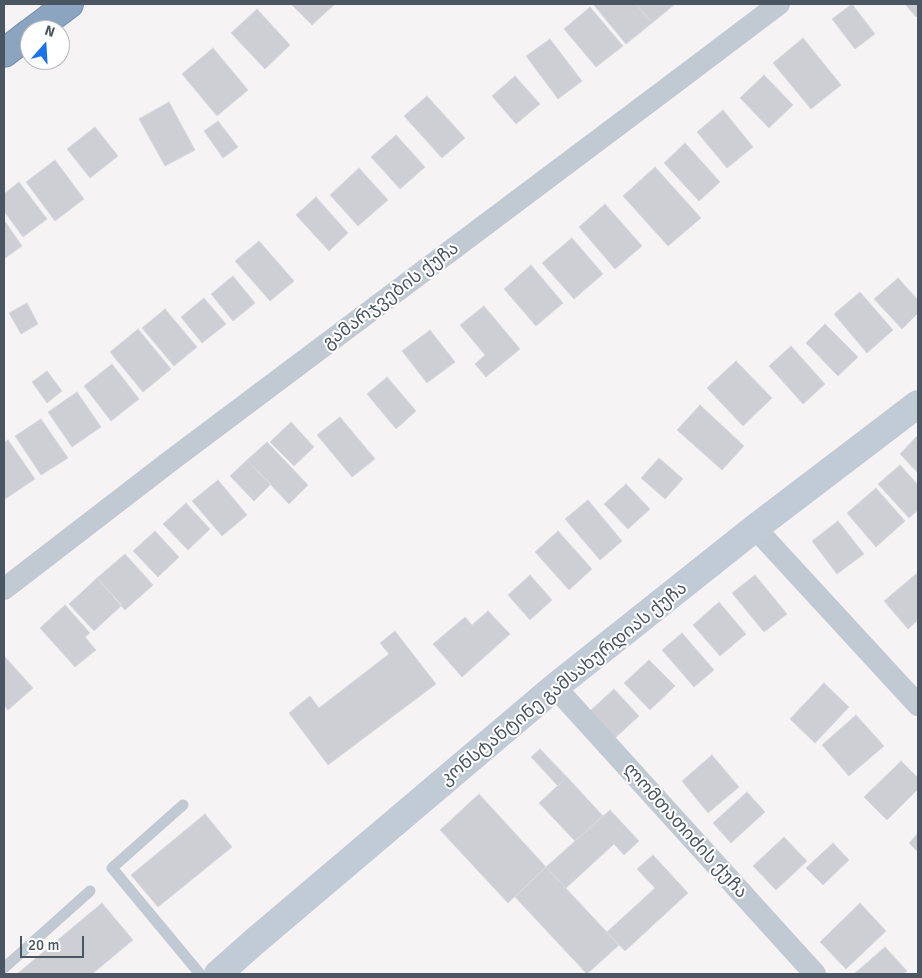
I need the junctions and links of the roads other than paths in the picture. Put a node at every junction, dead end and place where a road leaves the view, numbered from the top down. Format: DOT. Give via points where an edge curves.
graph roads {
  1 [pos="69,4"];
  2 [pos="779,4"];
  3 [pos="47,20"];
  4 [pos="20,41"];
  5 [pos="4,53"];
  6 [pos="918,404"];
  7 [pos="755,528"];
  8 [pos="4,590"];
  9 [pos="555,687"];
  10 [pos="918,705"];
  11 [pos="183,805"];
  12 [pos="90,892"];
  13 [pos="4,968"];
  14 [pos="200,974"];
  15 [pos="218,974"];
  16 [pos="815,974"];
  1 -- 3 [label="highway"];
  2 -- 8 [label="street, გამარჯვების ქუჩა" via="169,462"];
  4 -- 5 [label="highway"];
  6 -- 7 [label="main road, კონსტანტინე გამსახურდიას ქუჩა"];
  7 -- 9 [label="main road, კონსტანტინე გამსახურდიას ქუჩა"];
  7 -- 10 [label="street"];
  9 -- 15 [label="main road, კონსტანტინე გამსახურდიას ქუჩა"];
  9 -- 16 [label="street, ლომთათიძის ქუჩა"];
  11 -- 14 [label="lane" via="112,868"];
  12 -- 13 [label="lane"];
}
